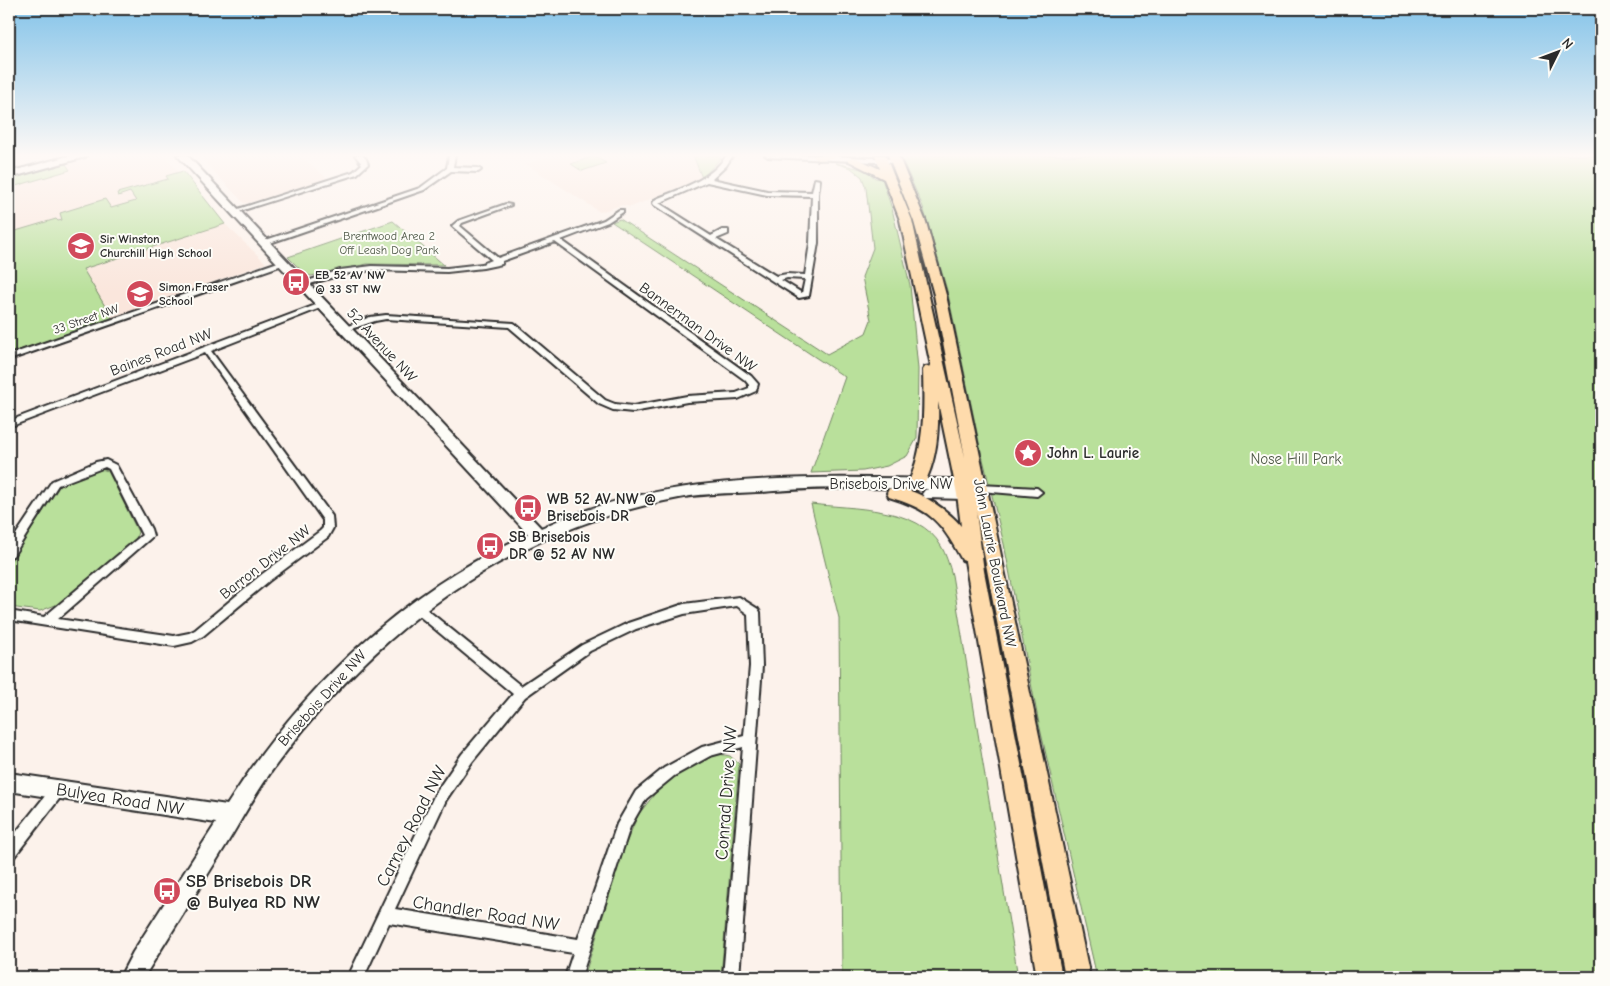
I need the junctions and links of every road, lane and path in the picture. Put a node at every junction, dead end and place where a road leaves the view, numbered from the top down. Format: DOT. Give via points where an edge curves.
graph roads {
  1 [pos="226,201"];
  2 [pos="267,201"];
  3 [pos="386,201"];
  4 [pos="660,201"];
  5 [pos="815,201"];
  6 [pos="898,201"];
  7 [pos="910,201"];
  8 [pos="508,204"];
  9 [pos="235,211"];
  10 [pos="621,211"];
  11 [pos="725,232"];
  12 [pos="710,239"];
  13 [pos="556,240"];
  14 [pos="264,242"];
  15 [pos="499,262"];
  16 [pos="284,263"];
  17 [pos="807,277"];
  18 [pos="775,279"];
  19 [pos="304,284"];
  20 [pos="324,305"];
  21 [pos="345,328"];
  22 [pos="931,338"];
  23 [pos="206,350"];
  24 [pos="9,358"];
  25 [pos="9,424"];
  26 [pos="916,484"];
  27 [pos="777,486"];
  28 [pos="969,489"];
  29 [pos="1037,492"];
  30 [pos="895,493"];
  31 [pos="538,534"];
  32 [pos="9,553"];
  33 [pos="975,571"];
  34 [pos="416,606"];
  35 [pos="754,612"];
  36 [pos="9,616"];
  37 [pos="48,621"];
  38 [pos="520,693"];
  39 [pos="749,740"];
  40 [pos="9,782"];
  41 [pos="58,790"];
  42 [pos="232,816"];
  43 [pos="9,852"];
  44 [pos="385,915"];
  45 [pos="581,948"];
  46 [pos="131,977"];
  47 [pos="356,977"];
  48 [pos="573,977"];
  49 [pos="732,977"];
  50 [pos="1050,977"];
  51 [pos="1078,977"];
  1 -- 9 [label="street, 52 Avenue NW"];
  2 -- 9 [label="street"];
  3 -- 14 [label="street"];
  4 -- 12 [label="street" via="656,203 660,208"];
  5 -- 17 [label="street" via="814,243"];
  6 -- 22 [label="main road, John Laurie Boulevard NW" via="908,229"];
  7 -- 28 [label="main road, John Laurie Boulevard NW" via="920,222 938,287"];
  8 -- 15 [label="street" via="456,226"];
  9 -- 14 [label="street, 52 Avenue NW"];
  10 -- 13 [label="street" via="612,218"];
  11 -- 12 [label="street"];
  12 -- 18 [label="street"];
  13 -- 15 [label="street"];
  13 -- 21 [label="street, Bannerman Drive NW" via="748,378 754,384 753,389 738,396 621,408 602,402 511,325 386,317"];
  14 -- 16 [label="street, 52 Avenue NW"];
  15 -- 19 [label="street" via="455,270 364,268"];
  16 -- 19 [label="street, 52 Avenue NW"];
  16 -- 24 [label="street, 33 Street NW"];
  17 -- 18 [label="street"];
  17 -- 18 [label="street" via="806,294 802,296"];
  19 -- 20 [label="street, 52 Avenue NW"];
  20 -- 21 [label="street, 52 Avenue NW"];
  20 -- 23 [label="street, Baines Road NW"];
  21 -- 31 [label="street, 52 Avenue NW"];
  22 -- 26 [label="main road" via="931,440 925,466"];
  22 -- 28 [label="main road, John Laurie Boulevard NW"];
  23 -- 25 [label="street, Baines Road NW"];
  23 -- 37 [label="street, Barron Drive NW" via="328,519 328,528 192,637 174,640"];
  26 -- 27 [label="street, Brisebois Drive NW" via="797,483"];
  26 -- 28 [label="street, Brisebois Drive NW"];
  27 -- 30 [label="street, Brisebois Drive NW"];
  27 -- 31 [label="street, Brisebois Drive NW" via="728,487 657,496 585,516"];
  28 -- 29 [label="street"];
  28 -- 30 [label="street, Brisebois Drive NW"];
  28 -- 33 [label="main road, John Laurie Boulevard NW"];
  28 -- 51 [label="main road, John Laurie Boulevard NW"];
  30 -- 33 [label="main road" via="936,510 955,529"];
  31 -- 34 [label="street, Brisebois Drive NW" via="480,564"];
  32 -- 37 [label="street" via="55,483 96,464 106,463 113,467 148,536"];
  33 -- 50 [label="main road, John Laurie Boulevard NW"];
  34 -- 38 [label="street"];
  34 -- 42 [label="street, Brisebois Drive NW" via="342,671 271,756"];
  35 -- 38 [label="street, Carney Road NW" via="739,600 684,610 632,626 586,648"];
  35 -- 39 [label="street, Conrad Drive NW" via="756,666"];
  36 -- 37 [label="street, Barron Drive NW"];
  38 -- 44 [label="street, Carney Road NW" via="441,796"];
  39 -- 45 [label="street" via="707,751 669,772 641,795 624,824"];
  39 -- 49 [label="street, Conrad Drive NW"];
  40 -- 41 [label="street, Bulyea Road NW"];
  41 -- 42 [label="street, Bulyea Road NW"];
  41 -- 43 [label="street"];
  42 -- 46 [label="street, Brisebois Drive NW"];
  44 -- 45 [label="street, Chandler Road NW"];
  44 -- 47 [label="street, Carney Road NW"];
  45 -- 48 [label="street"];
}
